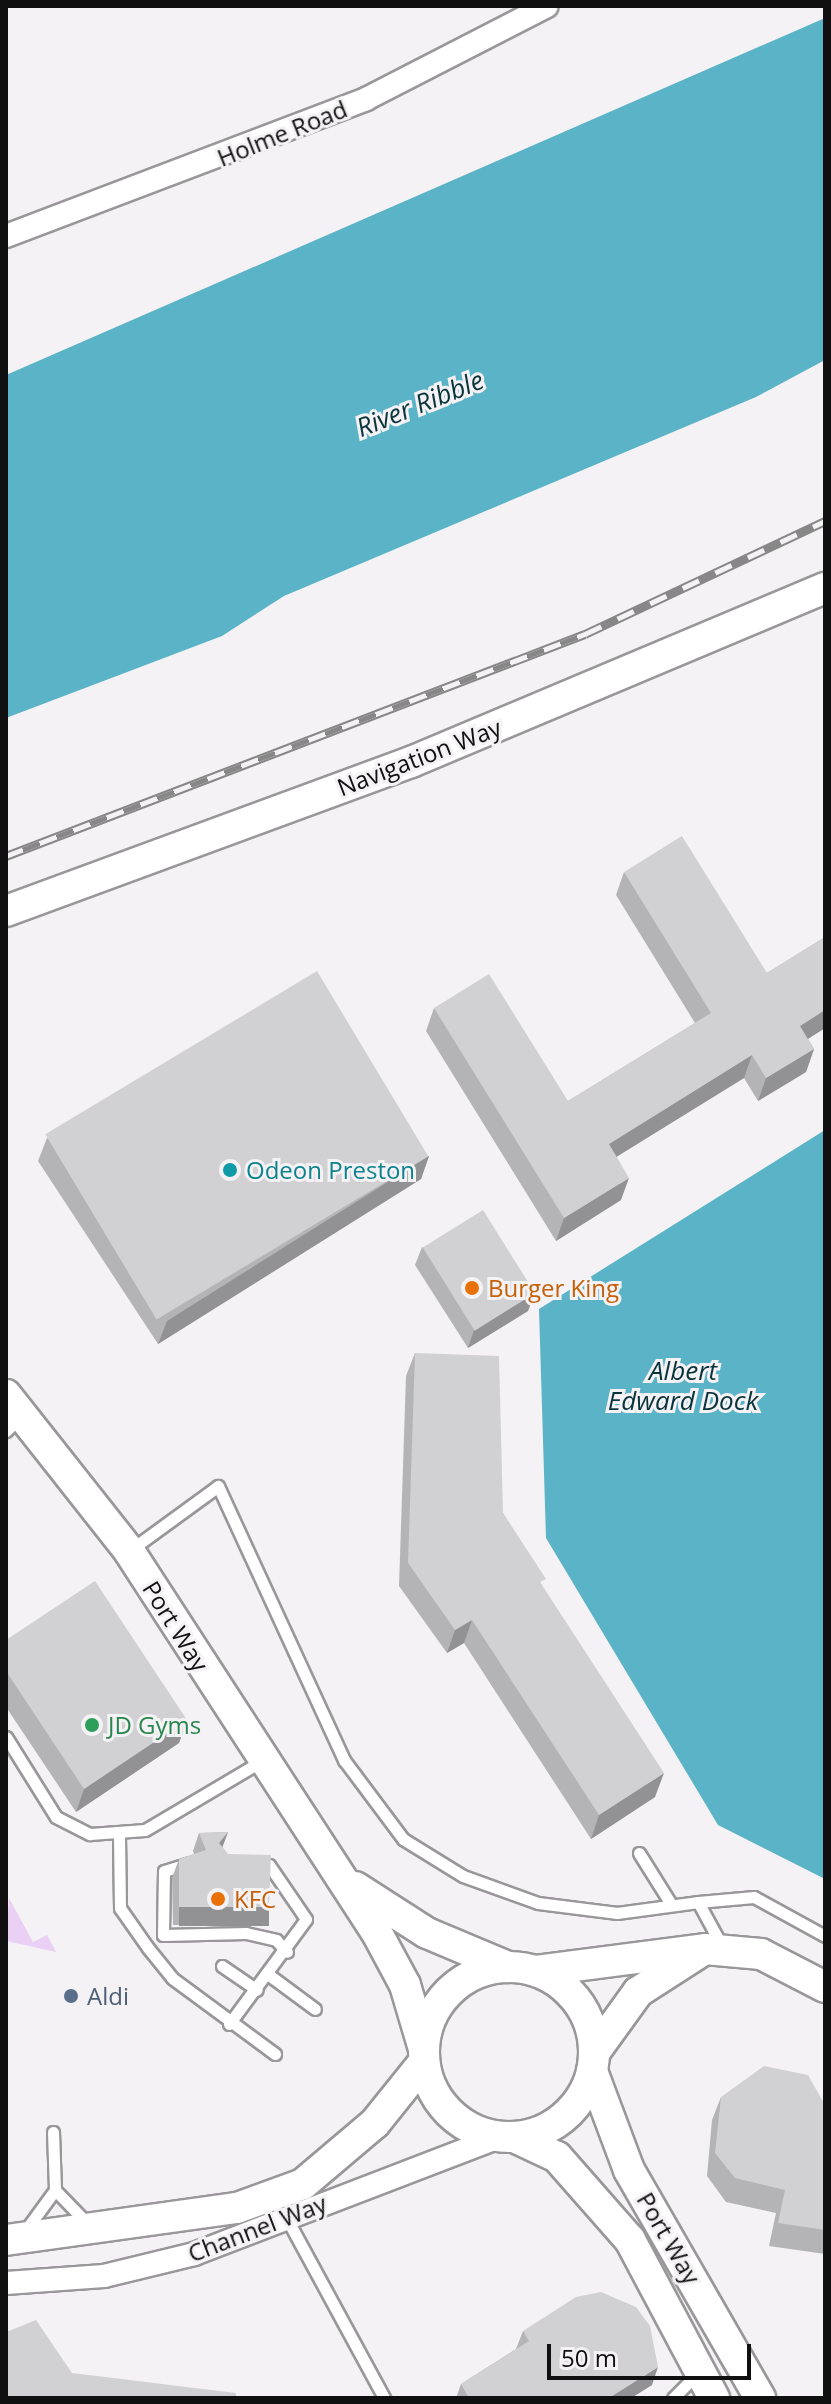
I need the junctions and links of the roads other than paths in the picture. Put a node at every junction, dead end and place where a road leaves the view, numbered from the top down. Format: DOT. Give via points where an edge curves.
graph roads {
  1 [pos="547,6"];
  2 [pos="6,236"];
  3 [pos="825,588"];
  4 [pos="6,911"];
  5 [pos="12,1413"];
  6 [pos="129,1551"];
  7 [pos="6,1737"];
  8 [pos="260,1762"];
  9 [pos="119,1836"];
  10 [pos="639,1853"];
  11 [pos="193,1863"];
  12 [pos="244,1863"];
  13 [pos="332,1868"];
  14 [pos="698,1902"];
  15 [pos="671,1904"];
  16 [pos="825,1936"];
  17 [pos="715,1950"];
  18 [pos="287,1952"];
  19 [pos="222,1966"];
  20 [pos="522,1969"];
  21 [pos="269,1975"];
  22 [pos="825,1987"];
  23 [pos="257,1990"];
  24 [pos="315,2009"];
  25 [pos="229,2024"];
  26 [pos="275,2054"];
  27 [pos="424,2055"];
  28 [pos="593,2062"];
  29 [pos="53,2132"];
  30 [pos="507,2137"];
  31 [pos="55,2190"];
  32 [pos="287,2219"];
  33 [pos="98,2229"];
  34 [pos="10,2240"];
  35 [pos="6,2283"];
  36 [pos="700,2370"];
  37 [pos="384,2398"];
  38 [pos="673,2398"];
  39 [pos="714,2398"];
  40 [pos="760,2398"];
  1 -- 2 [label="street, Holme Road" via="366,99"];
  3 -- 4 [label="street, Navigation Way" via="411,762"];
  5 -- 6 [label="street, Port Way"];
  6 -- 8 [label="street, Port Way"];
  6 -- 15 [label="lane" via="218,1486 339,1750 403,1839 463,1876 538,1903 617,1913"];
  7 -- 9 [label="lane" via="56,1817 79,1832"];
  8 -- 9 [label="lane" via="145,1830"];
  8 -- 13 [label="street, Port Way"];
  9 -- 25 [label="lane" via="120,1908 172,1978"];
  10 -- 15 [label="lane"];
  11 -- 18 [label="lane" via="164,1871 163,1935 246,1933 276,1940"];
  12 -- 18 [label="lane" via="269,1865 306,1919"];
  13 -- 20 [label="street, Port Way" via="383,1909"];
  13 -- 27 [label="street, Port Way" via="405,1985"];
  14 -- 15 [label="lane"];
  14 -- 16 [label="lane" via="754,1897"];
  14 -- 17 [label="lane"];
  17 -- 20 [label="street"];
  17 -- 22 [label="street" via="761,1954"];
  17 -- 28 [label="street" via="638,1992"];
  18 -- 21 [label="lane"];
  19 -- 23 [label="lane"];
  20 -- 27 [label="street" via="454,1987 436,2008"];
  20 -- 28 [label="street" via="581,2006"];
  21 -- 23 [label="lane"];
  21 -- 24 [label="lane"];
  23 -- 25 [label="lane"];
  25 -- 26 [label="lane"];
  27 -- 30 [label="street" via="445,2109"];
  27 -- 33 [label="street, Channel Way" via="375,2123 303,2184 237,2208"];
  28 -- 30 [label="street" via="563,2118"];
  28 -- 40 [label="street, Port Way" via="629,2170"];
  29 -- 31 [label="lane"];
  30 -- 32 [label="street, Channel Way"];
  30 -- 36 [label="street, Port Way" via="557,2157 595,2195 630,2240"];
  31 -- 33 [label="lane" via="70,2211"];
  31 -- 34 [label="lane"];
  32 -- 35 [label="street, Channel Way" via="194,2254 104,2276"];
  32 -- 37 [label="lane"];
  33 -- 34 [label="street, Channel Way"];
  36 -- 38 [label="lane"];
  36 -- 39 [label="street, Port Way"];
}
